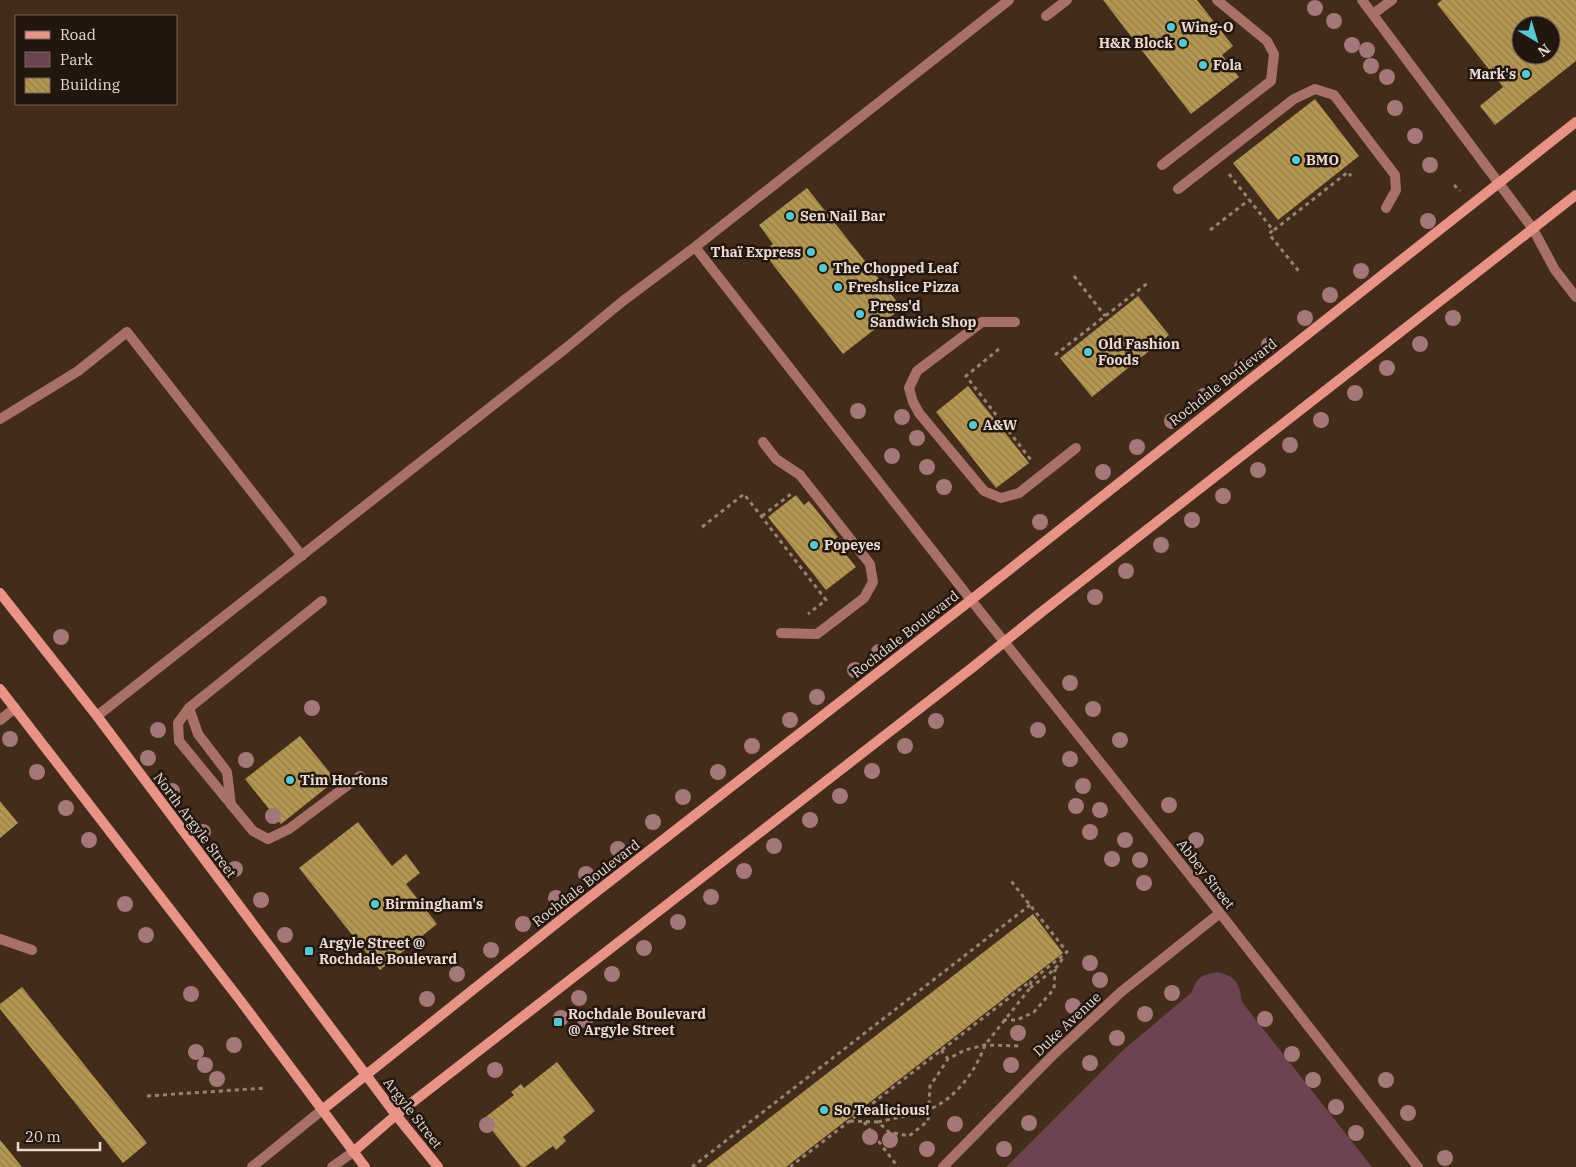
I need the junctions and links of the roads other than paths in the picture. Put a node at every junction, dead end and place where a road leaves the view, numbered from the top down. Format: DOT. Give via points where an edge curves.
graph roads {
  1 [pos="1009,0"];
  2 [pos="1067,0"];
  3 [pos="1217,0"];
  4 [pos="1362,0"];
  5 [pos="1392,0"];
  6 [pos="1373,14"];
  7 [pos="1046,16"];
  8 [pos="1576,122"];
  9 [pos="1162,165"];
  10 [pos="1498,182"];
  11 [pos="1178,189"];
  12 [pos="1576,195"];
  13 [pos="1386,208"];
  14 [pos="1533,229"];
  15 [pos="695,247"];
  16 [pos="1576,297"];
  17 [pos="1015,322"];
  18 [pos="0,418"];
  19 [pos="763,442"];
  20 [pos="1076,448"];
  21 [pos="302,556"];
  22 [pos="0,593"];
  23 [pos="971,600"];
  24 [pos="322,602"];
  25 [pos="781,633"];
  26 [pos="1004,642"];
  27 [pos="0,689"];
  28 [pos="15,708"];
  29 [pos="189,708"];
  30 [pos="97,716"];
  31 [pos="0,720"];
  32 [pos="360,776"];
  33 [pos="231,805"];
  34 [pos="1220,913"];
  35 [pos="0,939"];
  36 [pos="32,950"];
  37 [pos="366,1075"];
  38 [pos="322,1110"];
  39 [pos="396,1115"];
  40 [pos="354,1152"];
  41 [pos="252,1167"];
  42 [pos="332,1167"];
  43 [pos="365,1167"];
  44 [pos="438,1167"];
  45 [pos="943,1167"];
  46 [pos="1418,1167"];
  1 -- 15 [label="street"];
  2 -- 7 [label="street"];
  3 -- 9 [label="street" via="1266,41 1274,54 1270,81"];
  4 -- 6 [label="street"];
  5 -- 6 [label="street"];
  6 -- 10 [label="street"];
  8 -- 10 [label="street, Rochdale Boulevard"];
  10 -- 14 [label="street"];
  10 -- 23 [label="street, Rochdale Boulevard"];
  11 -- 13 [label="street" via="1294,99 1315,89 1334,95 1395,175 1396,190"];
  12 -- 14 [label="street"];
  14 -- 16 [label="street" via="1555,270"];
  14 -- 26 [label="street"];
  15 -- 21 [label="street"];
  15 -- 23 [label="street, Abbey Street"];
  17 -- 20 [label="street" via="982,322 917,371 910,388 913,402 984,491 1001,498 1019,493"];
  18 -- 21 [label="street" via="78,371 127,332"];
  19 -- 25 [label="street" via="776,459 800,476 870,564 873,582 864,598 817,634"];
  21 -- 30 [label="street"];
  22 -- 30 [label="street, North Argyle Street"];
  23 -- 26 [label="street, Abbey Street"];
  23 -- 37 [label="street, Rochdale Boulevard"];
  24 -- 29 [label="street"];
  26 -- 34 [label="street, Abbey Street"];
  26 -- 39 [label="street"];
  27 -- 28 [label="street"];
  28 -- 31 [label="street"];
  28 -- 38 [label="street"];
  29 -- 33 [label="street" via="198,734 228,772"];
  29 -- 33 [label="street" via="178,723 179,741"];
  30 -- 37 [label="street, North Argyle Street"];
  32 -- 33 [label="street" via="289,829 268,839 253,831"];
  34 -- 45 [label="street, Duke Avenue" via="1121,992 1054,1054"];
  34 -- 46 [label="street, Abbey Street"];
  35 -- 36 [label="street"];
  37 -- 38 [label="street, Rochdale Boulevard"];
  37 -- 39 [label="street, Argyle Street"];
  38 -- 40 [label="street"];
  38 -- 41 [label="street, Rochdale Boulevard"];
  39 -- 40 [label="street"];
  39 -- 44 [label="street, Argyle Street"];
  40 -- 42 [label="street"];
  40 -- 43 [label="street"];
}
